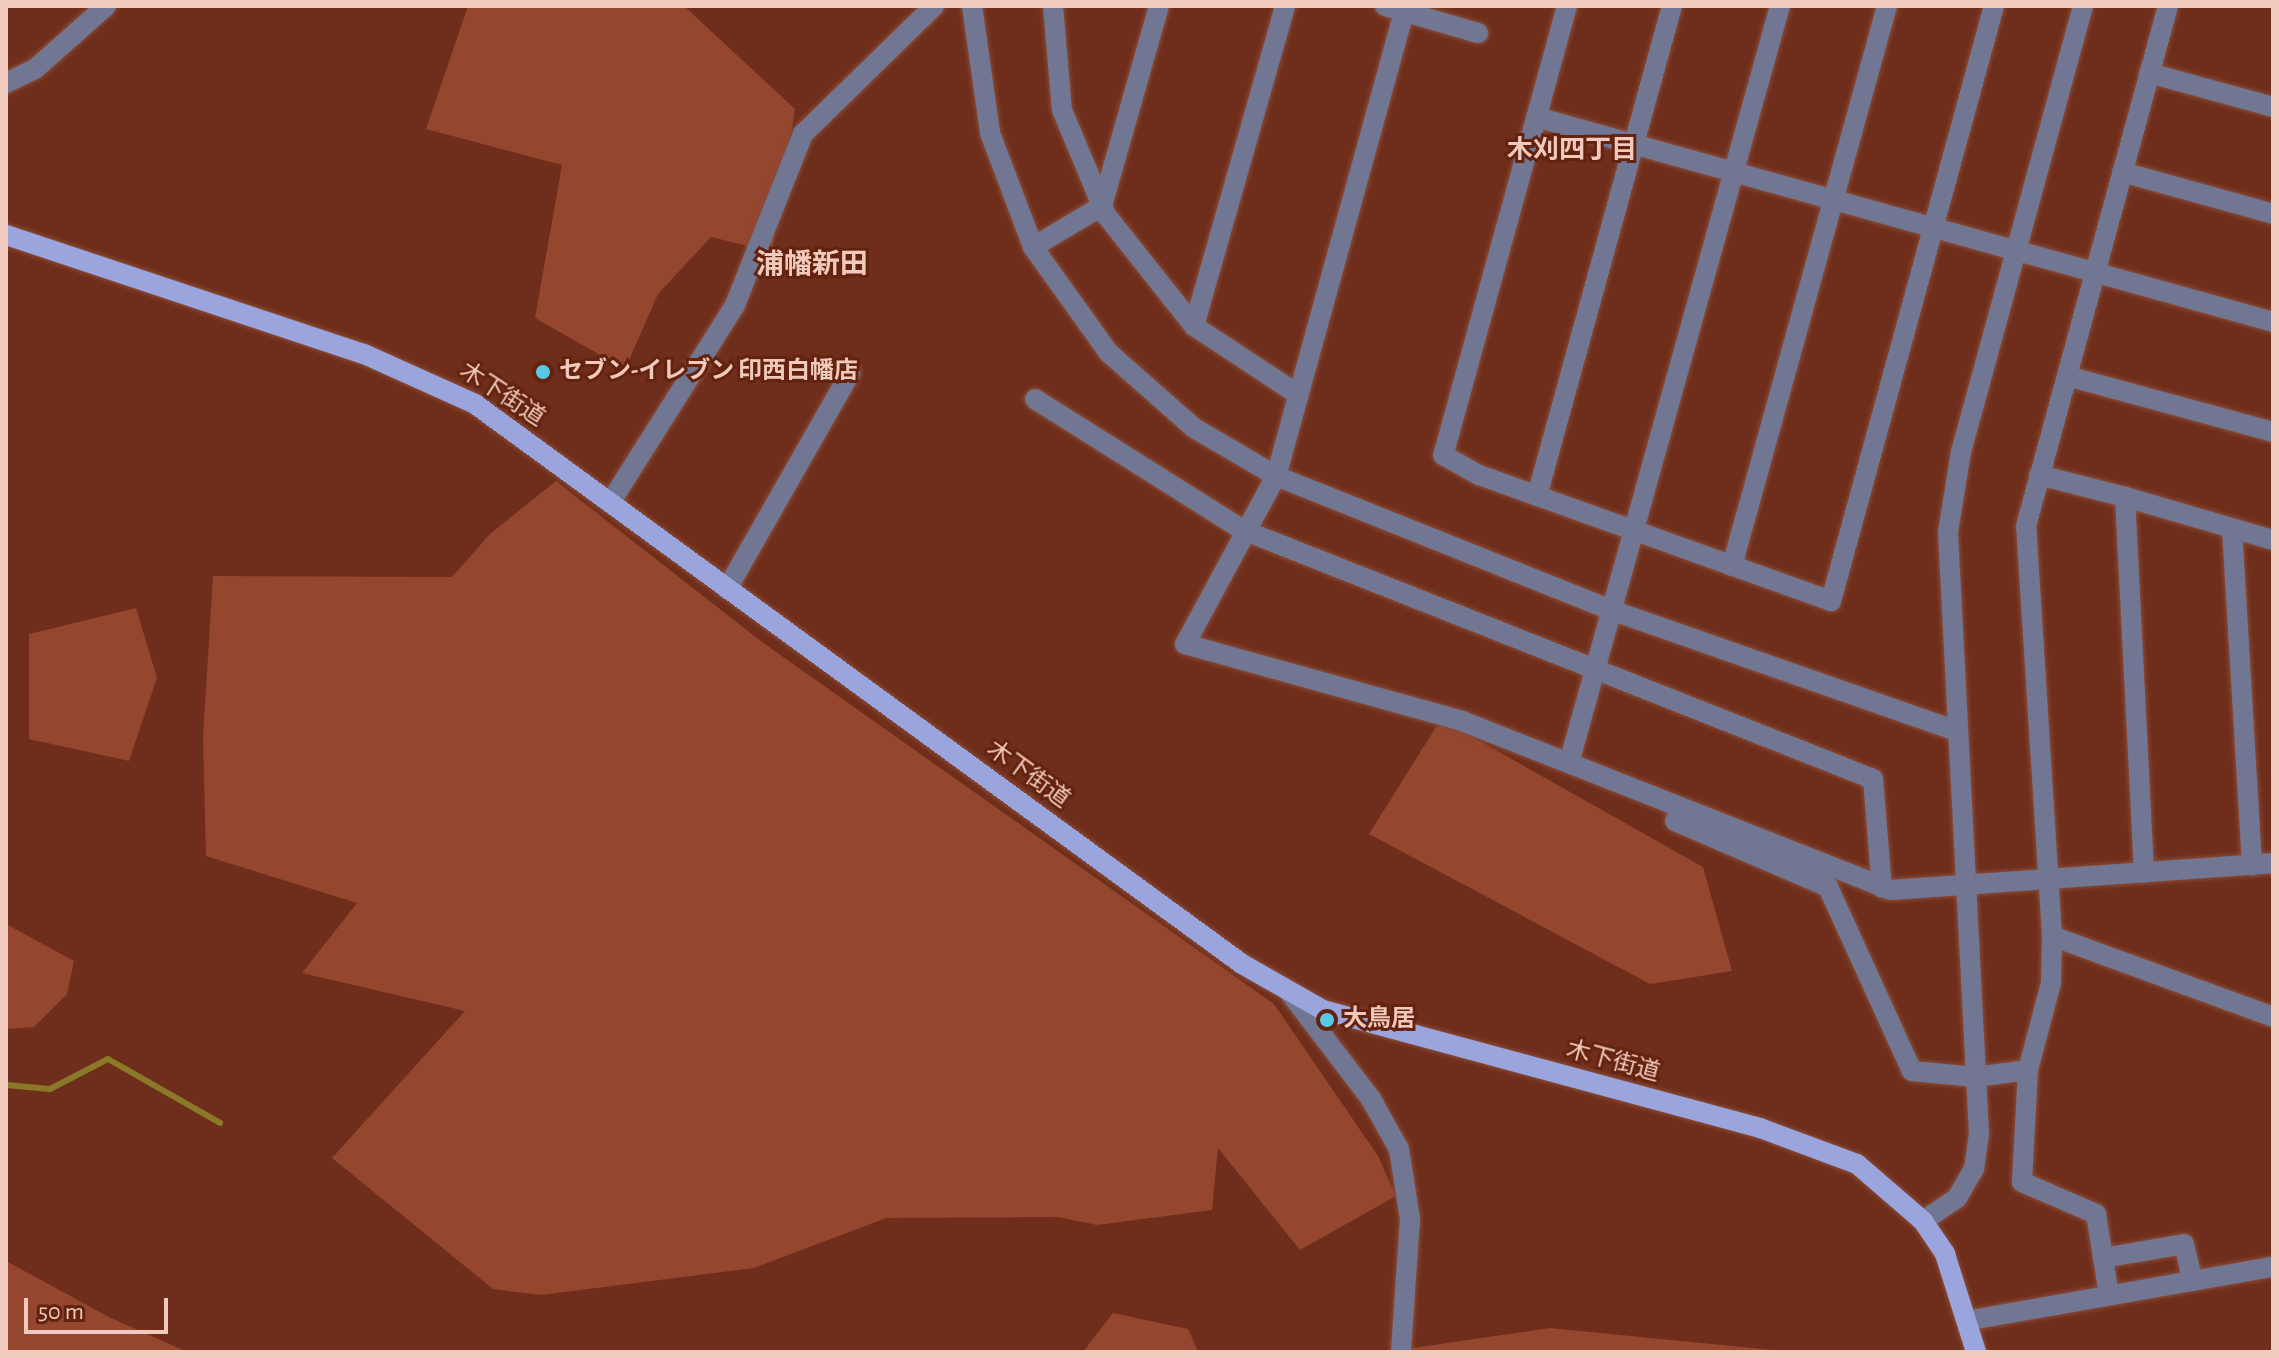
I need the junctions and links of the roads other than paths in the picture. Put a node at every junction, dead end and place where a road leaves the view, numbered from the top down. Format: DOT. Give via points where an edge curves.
graph roads {
  1 [pos="106,6"];
  2 [pos="934,6"];
  3 [pos="972,6"];
  4 [pos="1053,6"];
  5 [pos="1159,6"];
  6 [pos="1285,6"];
  7 [pos="1567,6"];
  8 [pos="1672,6"];
  9 [pos="1780,6"];
  10 [pos="1887,6"];
  11 [pos="1994,6"];
  12 [pos="2083,6"];
  13 [pos="2168,6"];
  14 [pos="1394,9"];
  15 [pos="1478,33"];
  16 [pos="2149,73"];
  17 [pos="6,83"];
  18 [pos="2273,107"];
  19 [pos="1536,117"];
  20 [pos="1634,143"];
  21 [pos="1734,171"];
  22 [pos="2122,172"];
  23 [pos="1834,199"];
  24 [pos="1102,206"];
  25 [pos="2273,214"];
  26 [pos="1934,226"];
  27 [pos="6,235"];
  28 [pos="1033,247"];
  29 [pos="2014,252"];
  30 [pos="2095,272"];
  31 [pos="2273,322"];
  32 [pos="1194,326"];
  33 [pos="850,373"];
  34 [pos="2067,376"];
  35 [pos="1297,394"];
  36 [pos="1035,399"];
  37 [pos="2273,432"];
  38 [pos="2039,475"];
  39 [pos="1276,476"];
  40 [pos="1537,496"];
  41 [pos="2125,497"];
  42 [pos="610,503"];
  43 [pos="2232,528"];
  44 [pos="1243,530"];
  45 [pos="1635,531"];
  46 [pos="2273,540"];
  47 [pos="1732,566"];
  48 [pos="727,589"];
  49 [pos="1614,611"];
  50 [pos="1595,673"];
  51 [pos="1483,729"];
  52 [pos="1954,730"];
  53 [pos="1569,763"];
  54 [pos="2273,863"];
  55 [pos="2252,865"];
  56 [pos="2144,873"];
  57 [pos="2048,880"];
  58 [pos="1965,886"];
  59 [pos="1882,888"];
  60 [pos="2052,936"];
  61 [pos="1290,993"];
  62 [pos="2273,1017"];
  63 [pos="2028,1070"];
  64 [pos="1976,1077"];
  65 [pos="1923,1221"];
  66 [pos="2103,1258"];
  67 [pos="2273,1267"];
  68 [pos="2192,1280"];
  69 [pos="2109,1295"];
  70 [pos="1971,1320"];
  71 [pos="1401,1352"];
  72 [pos="1976,1352"];
  1 -- 17 [label="street" via="35,69"];
  2 -- 42 [label="street" via="803,134 735,305"];
  3 -- 28 [label="street" via="990,133"];
  4 -- 24 [label="street" via="1062,110"];
  5 -- 24 [label="street"];
  6 -- 32 [label="street"];
  7 -- 19 [label="street"];
  8 -- 20 [label="street"];
  9 -- 21 [label="street"];
  10 -- 23 [label="street"];
  11 -- 26 [label="street"];
  12 -- 29 [label="street"];
  13 -- 16 [label="street"];
  14 -- 15 [label="street"];
  14 -- 35 [label="street"];
  16 -- 18 [label="street"];
  16 -- 22 [label="street"];
  19 -- 20 [label="street"];
  19 -- 40 [label="street" via="1443,455"];
  20 -- 21 [label="street"];
  20 -- 40 [label="street"];
  21 -- 23 [label="street"];
  21 -- 45 [label="street"];
  22 -- 25 [label="street"];
  22 -- 30 [label="street"];
  23 -- 26 [label="street"];
  23 -- 47 [label="street"];
  24 -- 28 [label="street"];
  24 -- 32 [label="street"];
  26 -- 29 [label="street"];
  26 -- 47 [label="street" via="1831,601"];
  27 -- 42 [label="main road, 木下街道" via="421,375 475,404"];
  28 -- 39 [label="street" via="1109,353 1147,391"];
  29 -- 30 [label="street"];
  29 -- 52 [label="street" via="1961,452 1948,532"];
  30 -- 31 [label="street"];
  30 -- 34 [label="street"];
  32 -- 35 [label="street"];
  33 -- 48 [label="street"];
  34 -- 37 [label="street"];
  34 -- 38 [label="street"];
  35 -- 39 [label="street"];
  36 -- 44 [label="street"];
  38 -- 41 [label="street"];
  38 -- 57 [label="street" via="2026,526"];
  39 -- 44 [label="street"];
  39 -- 49 [label="street"];
  40 -- 45 [label="street"];
  41 -- 43 [label="street"];
  41 -- 56 [label="street"];
  42 -- 48 [label="main road, 木下街道"];
  43 -- 46 [label="street"];
  43 -- 55 [label="street"];
  44 -- 50 [label="street"];
  44 -- 51 [label="street" via="1185,644"];
  45 -- 47 [label="street"];
  45 -- 49 [label="street"];
  48 -- 61 [label="main road, 木下街道"];
  49 -- 50 [label="street"];
  49 -- 52 [label="street"];
  50 -- 53 [label="street"];
  50 -- 59 [label="street" via="1873,779"];
  51 -- 53 [label="street"];
  51 -- 64 [label="street" via="1488,741 1538,765 1828,887 1912,1071"];
  52 -- 58 [label="street"];
  53 -- 59 [label="street"];
  54 -- 55 [label="street"];
  55 -- 56 [label="street"];
  56 -- 57 [label="street"];
  57 -- 58 [label="street"];
  57 -- 60 [label="street"];
  58 -- 59 [label="street"];
  58 -- 64 [label="street"];
  60 -- 62 [label="street"];
  60 -- 63 [label="street" via="2051,983"];
  61 -- 65 [label="main road, 木下街道" via="1354,1021 1828,1150 1889,1188"];
  61 -- 71 [label="street" via="1371,1099 1399,1149 1410,1219"];
  63 -- 64 [label="street"];
  63 -- 66 [label="street" via="2022,1182 2096,1214"];
  64 -- 65 [label="street" via="1974,1169 1957,1198"];
  65 -- 70 [label="main road, 木下街道"];
  66 -- 68 [label="street" via="2184,1244"];
  66 -- 69 [label="street"];
  67 -- 68 [label="street"];
  68 -- 69 [label="street"];
  69 -- 70 [label="street"];
  70 -- 72 [label="main road, 木下街道"];
}
